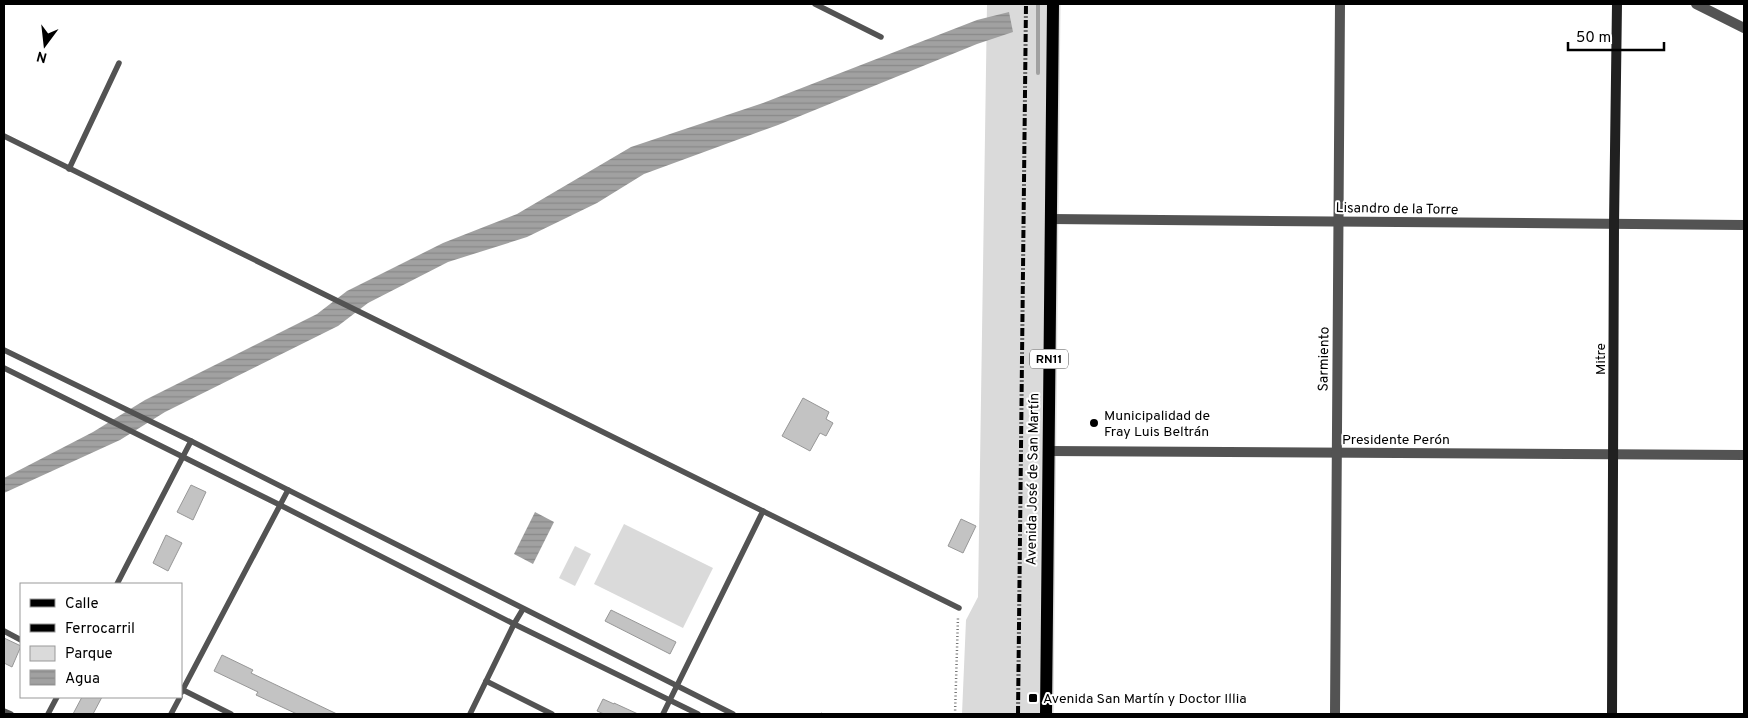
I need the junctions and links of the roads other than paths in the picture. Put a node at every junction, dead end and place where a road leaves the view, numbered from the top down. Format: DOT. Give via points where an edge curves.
graph roads {
  1 [pos="815,4"];
  2 [pos="1053,4"];
  3 [pos="1340,4"];
  4 [pos="1617,4"];
  5 [pos="1696,4"];
  6 [pos="1744,28"];
  7 [pos="881,37"];
  8 [pos="119,63"];
  9 [pos="4,136"];
  10 [pos="70,169"];
  11 [pos="1050,219"];
  12 [pos="1338,221"];
  13 [pos="1614,224"];
  14 [pos="1744,225"];
  15 [pos="4,350"];
  16 [pos="4,368"];
  17 [pos="192,440"];
  18 [pos="1048,451"];
  19 [pos="1336,453"];
  20 [pos="1613,454"];
  21 [pos="1744,456"];
  22 [pos="184,457"];
  23 [pos="288,490"];
  24 [pos="280,505"];
  25 [pos="763,511"];
  26 [pos="118,583"];
  27 [pos="959,608"];
  28 [pos="523,609"];
  29 [pos="514,624"];
  30 [pos="4,631"];
  31 [pos="20,639"];
  32 [pos="486,680"];
  33 [pos="678,687"];
  34 [pos="182,692"];
  35 [pos="56,698"];
  36 [pos="179,698"];
  37 [pos="670,700"];
  38 [pos="4,711"];
  39 [pos="11,714"];
  40 [pos="48,714"];
  41 [pos="171,714"];
  42 [pos="231,714"];
  43 [pos="470,714"];
  44 [pos="552,714"];
  45 [pos="663,714"];
  46 [pos="698,714"];
  47 [pos="733,714"];
  48 [pos="1046,714"];
  49 [pos="1335,714"];
  50 [pos="1612,714"];
  1 -- 7 [label="lane"];
  2 -- 11 [label="main road, Avenida José de San Martín / RN11"];
  3 -- 12 [label="street, Sarmiento"];
  4 -- 13 [label="street, Mitre"];
  5 -- 6 [label="street"];
  8 -- 10 [label="lane"];
  9 -- 10 [label="lane"];
  10 -- 25 [label="lane"];
  11 -- 12 [label="street, Lisandro de la Torre"];
  11 -- 18 [label="main road, Avenida José de San Martín / RN11"];
  12 -- 13 [label="street, Lisandro de la Torre"];
  12 -- 19 [label="street, Sarmiento"];
  13 -- 14 [label="street, Lisandro de la Torre"];
  13 -- 20 [label="street, Mitre"];
  15 -- 17 [label="lane"];
  16 -- 22 [label="lane"];
  17 -- 22 [label="lane"];
  17 -- 23 [label="lane"];
  18 -- 19 [label="street, Presidente Perón"];
  18 -- 48 [label="main road, Avenida José de San Martín / RN11"];
  19 -- 20 [label="street, Presidente Perón"];
  19 -- 49 [label="street, Sarmiento"];
  20 -- 21 [label="street, Presidente Perón"];
  20 -- 50 [label="street, Mitre"];
  22 -- 24 [label="lane"];
  22 -- 26 [label="lane"];
  23 -- 24 [label="lane"];
  23 -- 28 [label="lane"];
  24 -- 29 [label="lane"];
  24 -- 34 [label="lane"];
  25 -- 27 [label="lane"];
  25 -- 33 [label="lane"];
  28 -- 29 [label="lane"];
  28 -- 33 [label="lane"];
  29 -- 32 [label="lane"];
  29 -- 37 [label="lane"];
  30 -- 31 [label="lane"];
  32 -- 43 [label="lane"];
  32 -- 44 [label="lane"];
  33 -- 37 [label="lane"];
  33 -- 47 [label="lane"];
  34 -- 42 [label="lane"];
  35 -- 40 [label="lane"];
  36 -- 41 [label="lane"];
  37 -- 45 [label="lane"];
  37 -- 46 [label="lane"];
  38 -- 39 [label="lane"];
}
